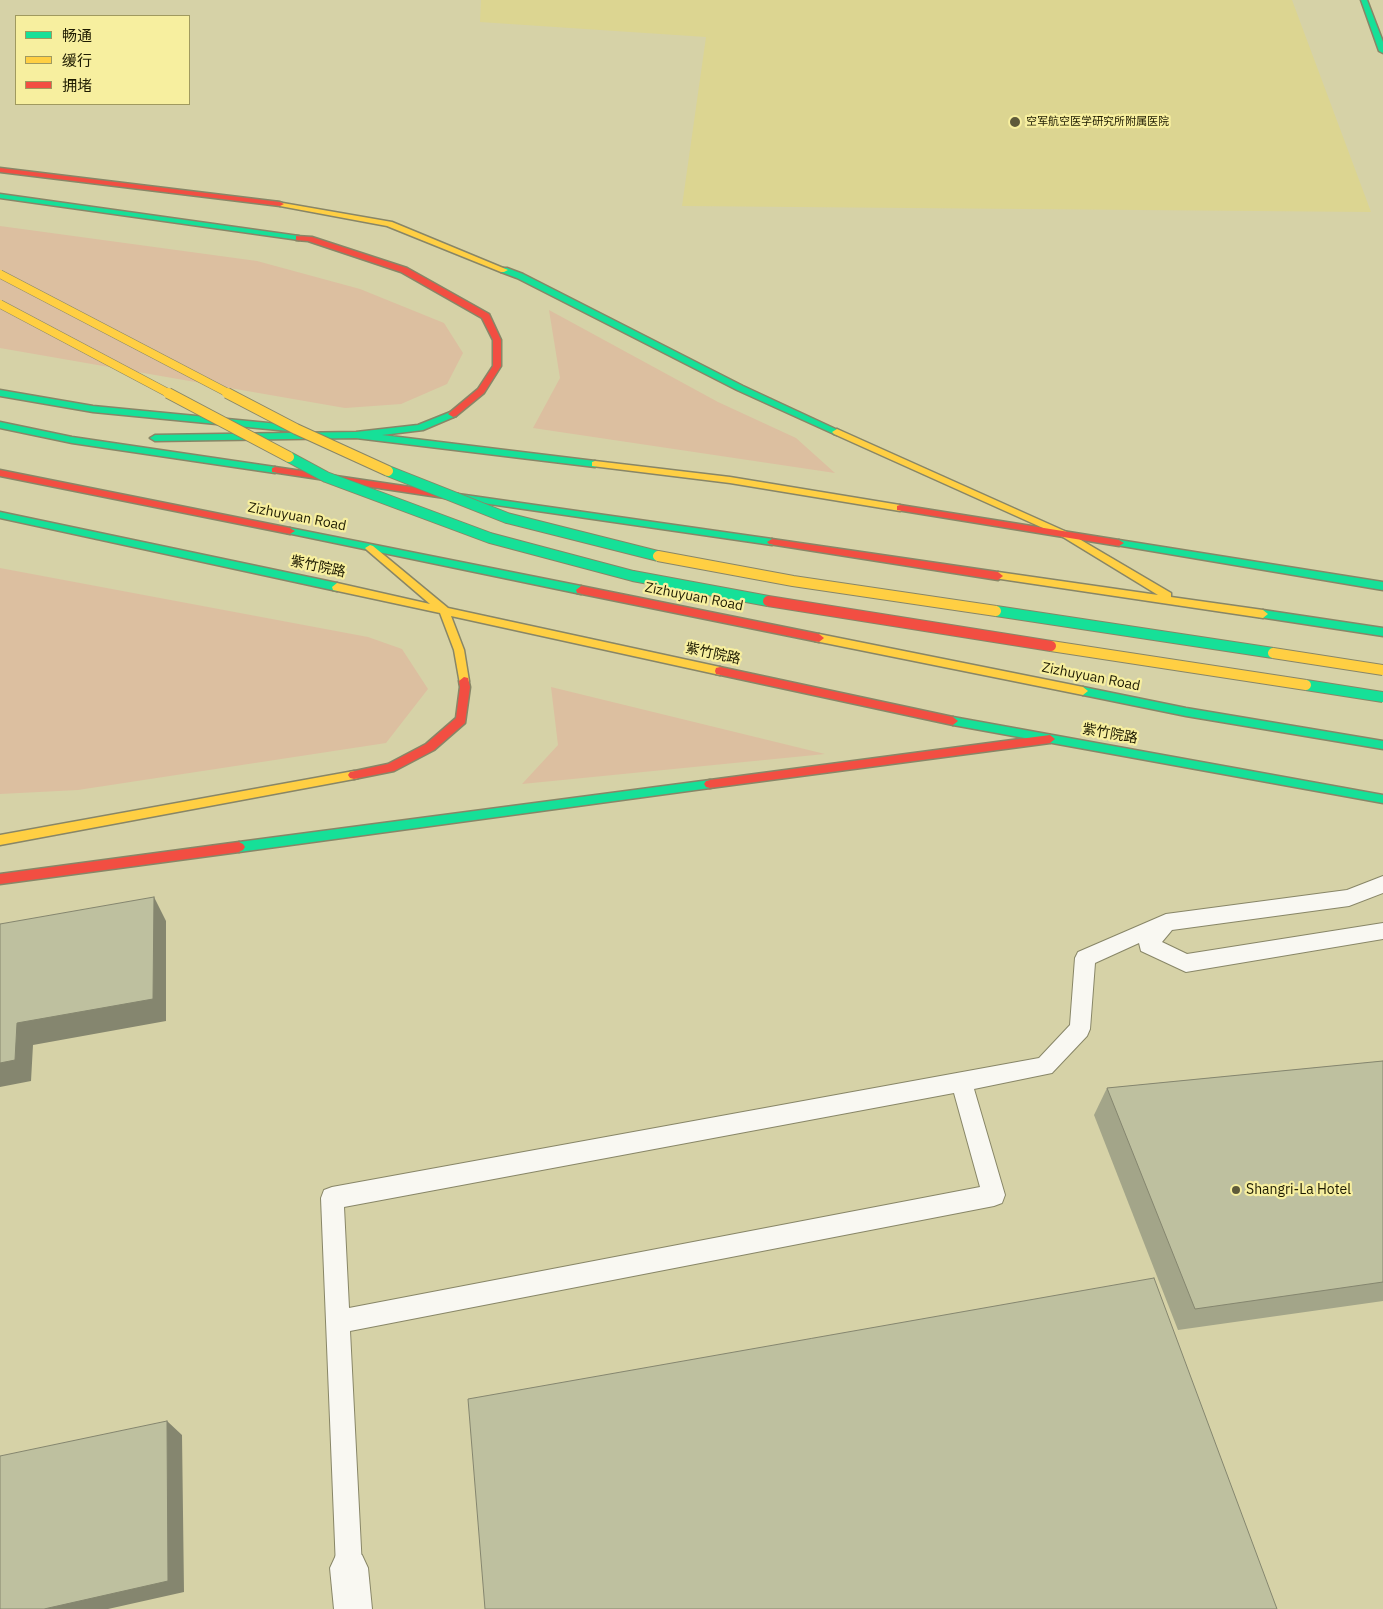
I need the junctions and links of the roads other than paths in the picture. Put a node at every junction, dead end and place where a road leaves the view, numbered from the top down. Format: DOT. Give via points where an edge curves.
graph roads {
  1 [pos="1364,0"];
  2 [pos="1383,51"];
  3 [pos="0,170"];
  4 [pos="0,196"];
  5 [pos="0,274"];
  6 [pos="0,304"];
  7 [pos="0,393"];
  8 [pos="0,426"];
  9 [pos="355,435"];
  10 [pos="72,440"];
  11 [pos="0,473"];
  12 [pos="0,515"];
  13 [pos="1066,535"];
  14 [pos="368,546"];
  15 [pos="1383,586"];
  16 [pos="1177,602"];
  17 [pos="444,610"];
  18 [pos="1383,632"];
  19 [pos="1383,670"];
  20 [pos="1383,697"];
  21 [pos="1050,739"];
  22 [pos="1383,745"];
  23 [pos="1383,799"];
  24 [pos="0,840"];
  25 [pos="0,878"];
  26 [pos="1383,884"];
  27 [pos="1166,922"];
  28 [pos="1383,931"];
  29 [pos="961,1081"];
  30 [pos="338,1322"];
  31 [pos="349,1568"];
  32 [pos="352,1609"];
  1 -- 2 [label="main road"];
  3 -- 13 [label="main road" via="276,203 388,224 520,276 740,388"];
  4 -- 9 [label="main road" via="309,238 404,270 486,316 497,340 497,366 481,391 455,413 420,428"];
  5 -- 19 [label="main road, bridge" via="296,429 406,479 507,518 644,553 793,581"];
  6 -- 20 [label="main road, bridge" via="326,476 490,538 633,576 776,602"];
  7 -- 9 [label="main road" via="93,409"];
  8 -- 10 [label="main road"];
  9 -- 10 [label="main road"];
  9 -- 13 [label="main road" via="730,480"];
  10 -- 16 [label="main road"];
  11 -- 14 [label="main road, Zizhuyuan Road"];
  12 -- 17 [label="main road, 紫竹院路"];
  13 -- 15 [label="main road"];
  13 -- 16 [label="main road"];
  14 -- 17 [label="main road"];
  14 -- 22 [label="main road, Zizhuyuan Road" via="1186,712"];
  16 -- 18 [label="main road"];
  17 -- 21 [label="main road, 紫竹院路" via="934,718"];
  17 -- 24 [label="main road" via="459,650 465,687 461,720 430,747 390,768"];
  21 -- 23 [label="main road, 紫竹院路"];
  21 -- 25 [label="main road"];
  26 -- 27 [label="lane" via="1349,898"];
  27 -- 28 [label="lane" via="1148,945 1186,963"];
  27 -- 29 [label="lane" via="1086,958 1080,1029 1045,1066"];
  29 -- 30 [label="lane" via="332,1198"];
  29 -- 30 [label="lane" via="994,1195"];
  30 -- 31 [label="lane"];
  31 -- 32 [label="street"];
}
